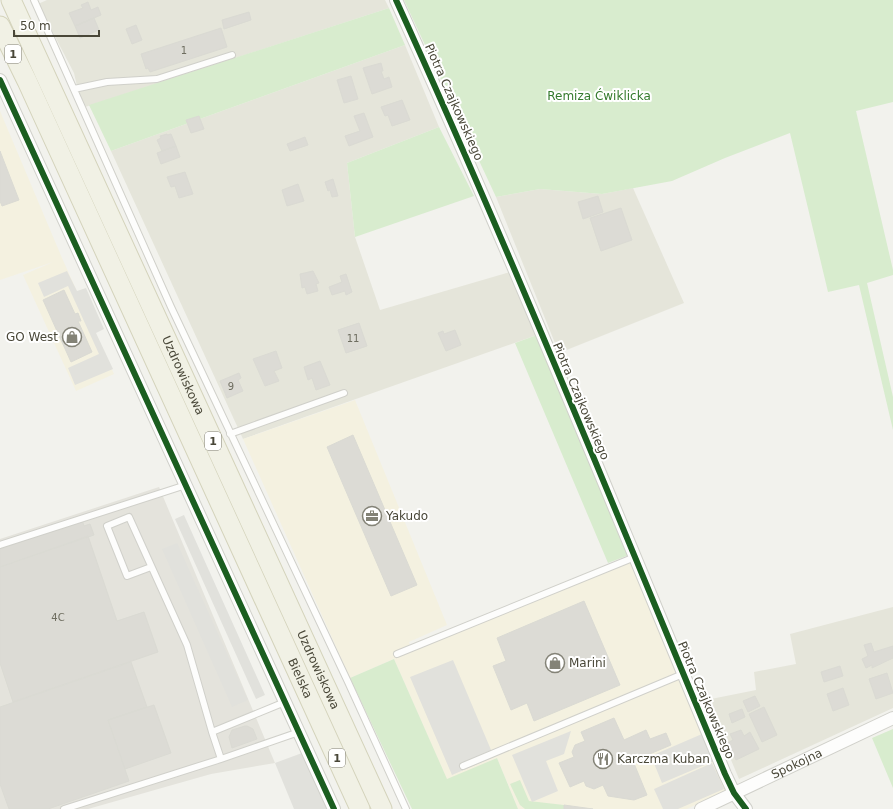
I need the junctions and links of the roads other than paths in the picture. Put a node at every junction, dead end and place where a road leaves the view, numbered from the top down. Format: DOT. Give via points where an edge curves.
graph roads {
  1 [pos="11,0"];
  2 [pos="34,0"];
  3 [pos="396,0"];
  4 [pos="0,26"];
  5 [pos="232,55"];
  6 [pos="0,80"];
  7 [pos="74,89"];
  8 [pos="344,393"];
  9 [pos="230,434"];
  10 [pos="186,484"];
  11 [pos="0,545"];
  12 [pos="635,557"];
  13 [pos="151,567"];
  14 [pos="287,648"];
  15 [pos="397,654"];
  16 [pos="683,674"];
  17 [pos="285,702"];
  18 [pos="314,707"];
  19 [pos="893,718"];
  20 [pos="212,732"];
  21 [pos="299,732"];
  22 [pos="221,760"];
  23 [pos="463,766"];
  24 [pos="734,793"];
  25 [pos="64,809"];
  26 [pos="334,809"];
  27 [pos="360,809"];
  28 [pos="382,809"];
  29 [pos="406,809"];
  30 [pos="701,809"];
  31 [pos="746,809"];
  1 -- 28 [label="main road, Uzdrowiskowa / 1"];
  2 -- 7 [label="lane"];
  3 -- 12 [label="street, Piotra Czajkowskiego" via="435,85"];
  4 -- 14 [label="main road, Uzdrowiskowa / 1"];
  5 -- 7 [label="lane" via="157,79 107,82"];
  6 -- 10 [label="street"];
  7 -- 9 [label="lane"];
  8 -- 9 [label="lane"];
  9 -- 29 [label="lane"];
  10 -- 11 [label="lane"];
  10 -- 17 [label="street"];
  12 -- 15 [label="lane"];
  12 -- 16 [label="street, Piotra Czajkowskiego"];
  13 -- 13 [label="lane" via="129,517 107,526 127,576"];
  13 -- 20 [label="lane" via="187,645"];
  14 -- 18 [label="main road, Bielska / 1"];
  16 -- 23 [label="lane"];
  16 -- 24 [label="street, Piotra Czajkowskiego"];
  17 -- 20 [label="lane"];
  17 -- 21 [label="street"];
  18 -- 27 [label="main road, Uzdrowiskowa / 1"];
  19 -- 24 [label="street, Spokojna"];
  20 -- 22 [label="lane"];
  21 -- 22 [label="lane"];
  21 -- 26 [label="street"];
  22 -- 25 [label="lane"];
  24 -- 30 [label="street, Spokojna"];
  24 -- 31 [label="street, Piotra Czajkowskiego"];
}
